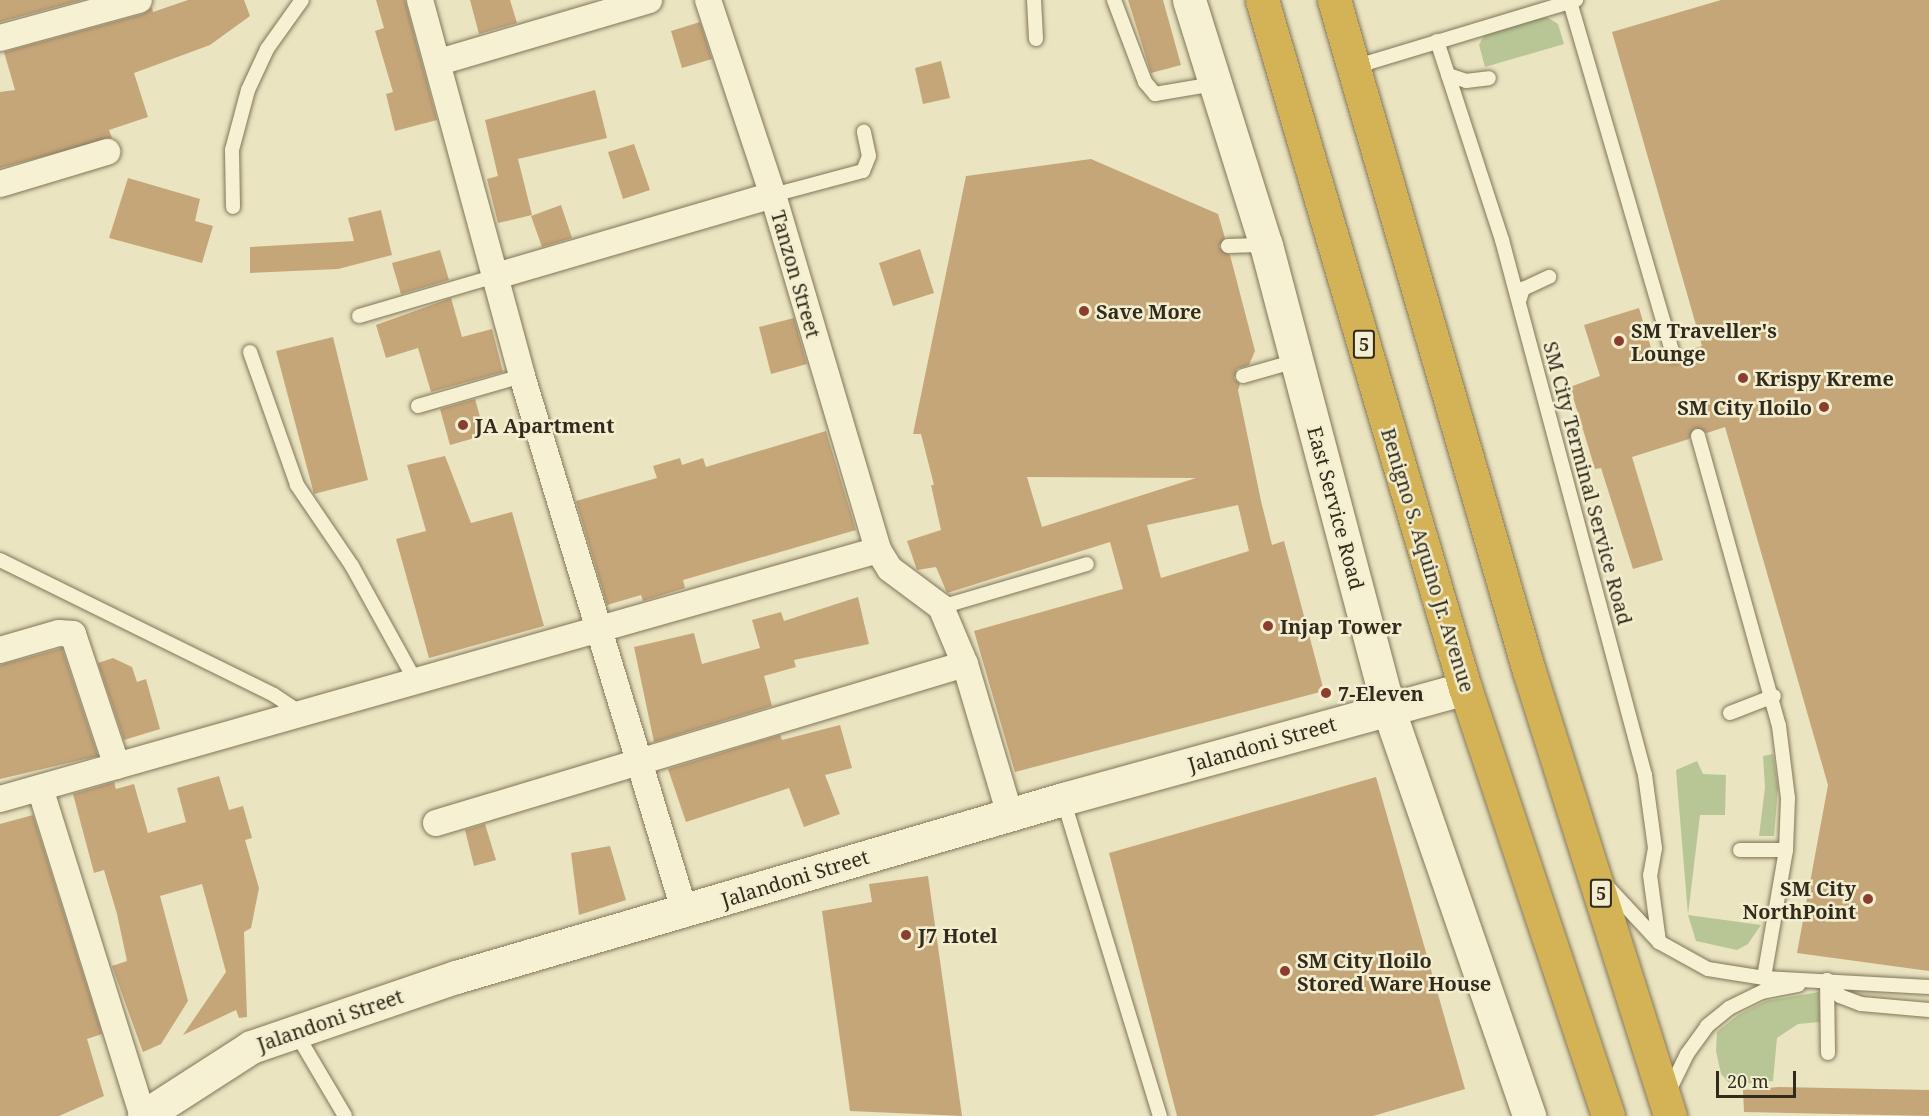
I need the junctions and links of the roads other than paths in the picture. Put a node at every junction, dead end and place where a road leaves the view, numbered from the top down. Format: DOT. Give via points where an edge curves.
graph roads {
  1 [pos="139,0"];
  2 [pos="302,0"];
  3 [pos="420,0"];
  4 [pos="649,0"];
  5 [pos="708,0"];
  6 [pos="1034,0"];
  7 [pos="1114,0"];
  8 [pos="1189,0"];
  9 [pos="1262,0"];
  10 [pos="1334,0"];
  11 [pos="1573,1"];
  12 [pos="0,38"];
  13 [pos="1036,39"];
  14 [pos="1437,41"];
  15 [pos="438,62"];
  16 [pos="1354,67"];
  17 [pos="1448,75"];
  18 [pos="1489,78"];
  19 [pos="1214,84"];
  20 [pos="864,132"];
  21 [pos="107,152"];
  22 [pos="0,184"];
  23 [pos="773,195"];
  24 [pos="233,207"];
  25 [pos="1266,245"];
  26 [pos="1227,246"];
  27 [pos="496,276"];
  28 [pos="1549,277"];
  29 [pos="1519,301"];
  30 [pos="359,316"];
  31 [pos="250,352"];
  32 [pos="1673,355"];
  33 [pos="1298,360"];
  34 [pos="522,376"];
  35 [pos="1244,376"];
  36 [pos="418,406"];
  37 [pos="1698,436"];
  38 [pos="878,550"];
  39 [pos="0,560"];
  40 [pos="1087,564"];
  41 [pos="941,607"];
  42 [pos="599,630"];
  43 [pos="0,650"];
  44 [pos="965,664"];
  45 [pos="415,680"];
  46 [pos="1465,688"];
  47 [pos="1774,696"];
  48 [pos="1388,708"];
  49 [pos="302,713"];
  50 [pos="1730,713"];
  51 [pos="640,763"];
  52 [pos="117,766"];
  53 [pos="40,788"];
  54 [pos="0,799"];
  55 [pos="1062,799"];
  56 [pos="1010,815"];
  57 [pos="436,823"];
  58 [pos="1740,850"];
  59 [pos="1786,850"];
  60 [pos="1591,862"];
  61 [pos="685,913"];
  62 [pos="1659,942"];
  63 [pos="1764,978"];
  64 [pos="1827,980"];
  65 [pos="1929,987"];
  66 [pos="1929,1010"];
  67 [pos="295,1031"];
  68 [pos="1828,1053"];
  69 [pos="1667,1108"];
  70 [pos="144,1116"];
  71 [pos="345,1116"];
  72 [pos="1160,1116"];
  73 [pos="1529,1116"];
  74 [pos="1608,1116"];
  1 -- 12 [label="street"];
  2 -- 24 [label="lane" via="267,49 248,90 232,150"];
  3 -- 15 [label="street"];
  4 -- 15 [label="street"];
  5 -- 23 [label="street, Tanzon Street"];
  6 -- 13 [label="lane"];
  7 -- 19 [label="lane" via="1145,82 1155,94"];
  8 -- 19 [label="main road, East Service Road"];
  9 -- 46 [label="highway, Benigno S. Aquino Jr. Avenue / 5"];
  10 -- 16 [label="highway, 5"];
  11 -- 14 [label="lane"];
  11 -- 32 [label="lane"];
  14 -- 16 [label="lane"];
  14 -- 17 [label="lane, SM City Terminal Service Road"];
  15 -- 27 [label="street"];
  16 -- 60 [label="highway, 5" via="1529,671"];
  17 -- 18 [label="lane" via="1466,81"];
  17 -- 29 [label="lane, SM City Terminal Service Road"];
  19 -- 25 [label="main road, East Service Road"];
  20 -- 23 [label="lane" via="869,156 863,171"];
  21 -- 22 [label="street"];
  23 -- 27 [label="street"];
  23 -- 38 [label="street, Tanzon Street"];
  25 -- 26 [label="lane"];
  25 -- 33 [label="main road, East Service Road"];
  27 -- 30 [label="lane"];
  27 -- 34 [label="street"];
  28 -- 29 [label="lane" via="1523,289"];
  29 -- 62 [label="lane, SM City Terminal Service Road" via="1646,775 1654,848 1650,875"];
  31 -- 45 [label="lane" via="297,485 352,566"];
  33 -- 35 [label="lane"];
  33 -- 48 [label="main road, East Service Road"];
  34 -- 36 [label="lane"];
  34 -- 42 [label="street"];
  37 -- 47 [label="lane"];
  38 -- 41 [label="street" via="890,569"];
  38 -- 42 [label="street"];
  39 -- 49 [label="lane" via="274,694"];
  40 -- 41 [label="lane"];
  41 -- 44 [label="street"];
  42 -- 45 [label="street"];
  42 -- 51 [label="street"];
  43 -- 52 [label="street" via="59,633 73,634"];
  44 -- 51 [label="street"];
  44 -- 56 [label="street"];
  45 -- 49 [label="street"];
  46 -- 48 [label="main road, Jalandoni Street"];
  46 -- 74 [label="highway, Benigno S. Aquino Jr. Avenue / 5"];
  47 -- 50 [label="lane"];
  47 -- 59 [label="lane" via="1788,798"];
  48 -- 55 [label="main road, Jalandoni Street"];
  48 -- 73 [label="main road, East Service Road"];
  49 -- 52 [label="street"];
  51 -- 57 [label="street"];
  51 -- 61 [label="street"];
  52 -- 53 [label="street"];
  53 -- 54 [label="street"];
  53 -- 70 [label="street"];
  55 -- 56 [label="main road, Jalandoni Street"];
  55 -- 72 [label="lane"];
  56 -- 61 [label="main road, Jalandoni Street"];
  58 -- 59 [label="lane"];
  59 -- 63 [label="lane"];
  60 -- 62 [label="lane" via="1613,894"];
  60 -- 69 [label="highway, 5"];
  61 -- 67 [label="main road, Jalandoni Street" via="456,977"];
  62 -- 63 [label="lane" via="1708,969"];
  63 -- 64 [label="lane"];
  64 -- 65 [label="lane"];
  64 -- 66 [label="lane" via="1840,996 1861,1004"];
  64 -- 68 [label="lane"];
  64 -- 69 [label="lane" via="1762,992 1729,1008 1707,1026 1687,1054"];
  67 -- 70 [label="main road, Jalandoni Street" via="251,1047"];
  67 -- 71 [label="lane"];
}
